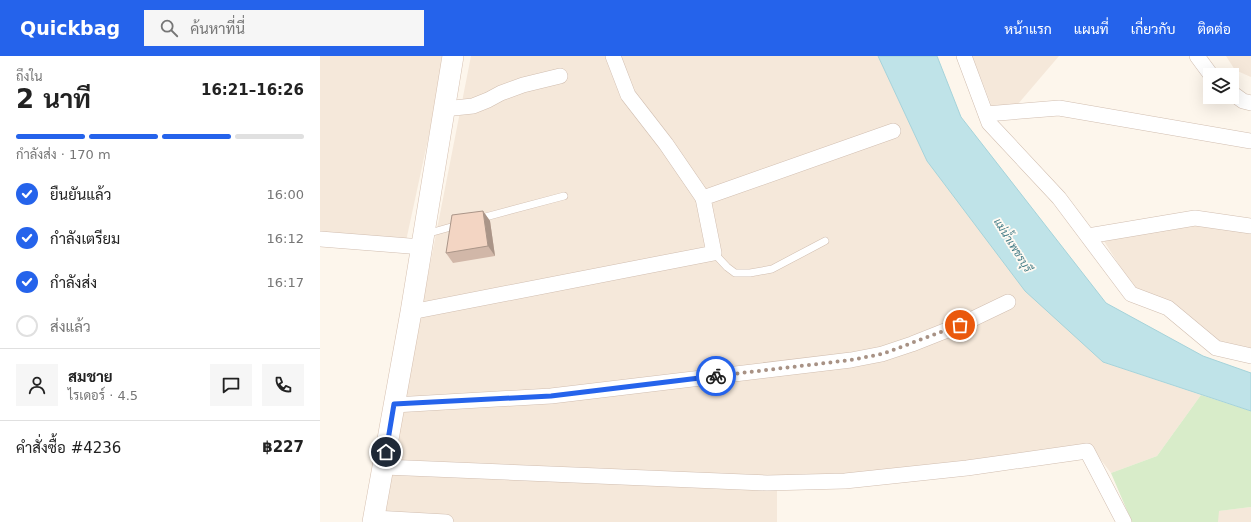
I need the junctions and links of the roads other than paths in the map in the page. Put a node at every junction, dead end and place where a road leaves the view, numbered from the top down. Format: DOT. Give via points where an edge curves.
graph roads {
  1 [pos="453,56"];
  2 [pos="613,56"];
  3 [pos="964,56"];
  4 [pos="1197,56"];
  5 [pos="1206,68"];
  6 [pos="560,76"];
  7 [pos="1239,98"];
  8 [pos="1251,103"];
  9 [pos="444,109"];
  10 [pos="986,114"];
  11 [pos="893,131"];
  12 [pos="1251,141"];
  13 [pos="564,196"];
  14 [pos="703,198"];
  15 [pos="1251,226"];
  16 [pos="1088,236"];
  17 [pos="320,238"];
  18 [pos="423,241"];
  19 [pos="825,241"];
  20 [pos="714,253"];
  21 [pos="1008,302"];
  22 [pos="411,312"];
  23 [pos="1251,356"];
  24 [pos="394,404"];
  25 [pos="384,467"];
  26 [pos="373,520"];
  27 [pos="446,522"];
  28 [pos="1124,522"];
  1 -- 9 [label="main road"];
  2 -- 14 [label="street" via="628,95"];
  3 -- 10 [label="street"];
  4 -- 5 [label="street"];
  6 -- 9 [label="street" via="523,85 473,106"];
  7 -- 8 [label="street"];
  9 -- 18 [label="main road"];
  10 -- 12 [label="street" via="1059,108"];
  10 -- 16 [label="street" via="989,123 1059,198"];
  11 -- 14 [label="street"];
  13 -- 18 [label="lane" via="470,222"];
  14 -- 20 [label="street"];
  15 -- 16 [label="street" via="1195,218"];
  16 -- 23 [label="street" via="1131,294 1168,308 1216,348"];
  17 -- 18 [label="street"];
  18 -- 22 [label="main road"];
  19 -- 20 [label="lane" via="772,269 750,273 736,273"];
  20 -- 22 [label="street"];
  21 -- 24 [label="street" via="912,344 882,354 851,360 551,396"];
  22 -- 24 [label="main road"];
  24 -- 25 [label="main road"];
  25 -- 26 [label="main road"];
  25 -- 28 [label="street" via="768,483 860,479 967,468 1087,451"];
  26 -- 27 [label="street"];
}
